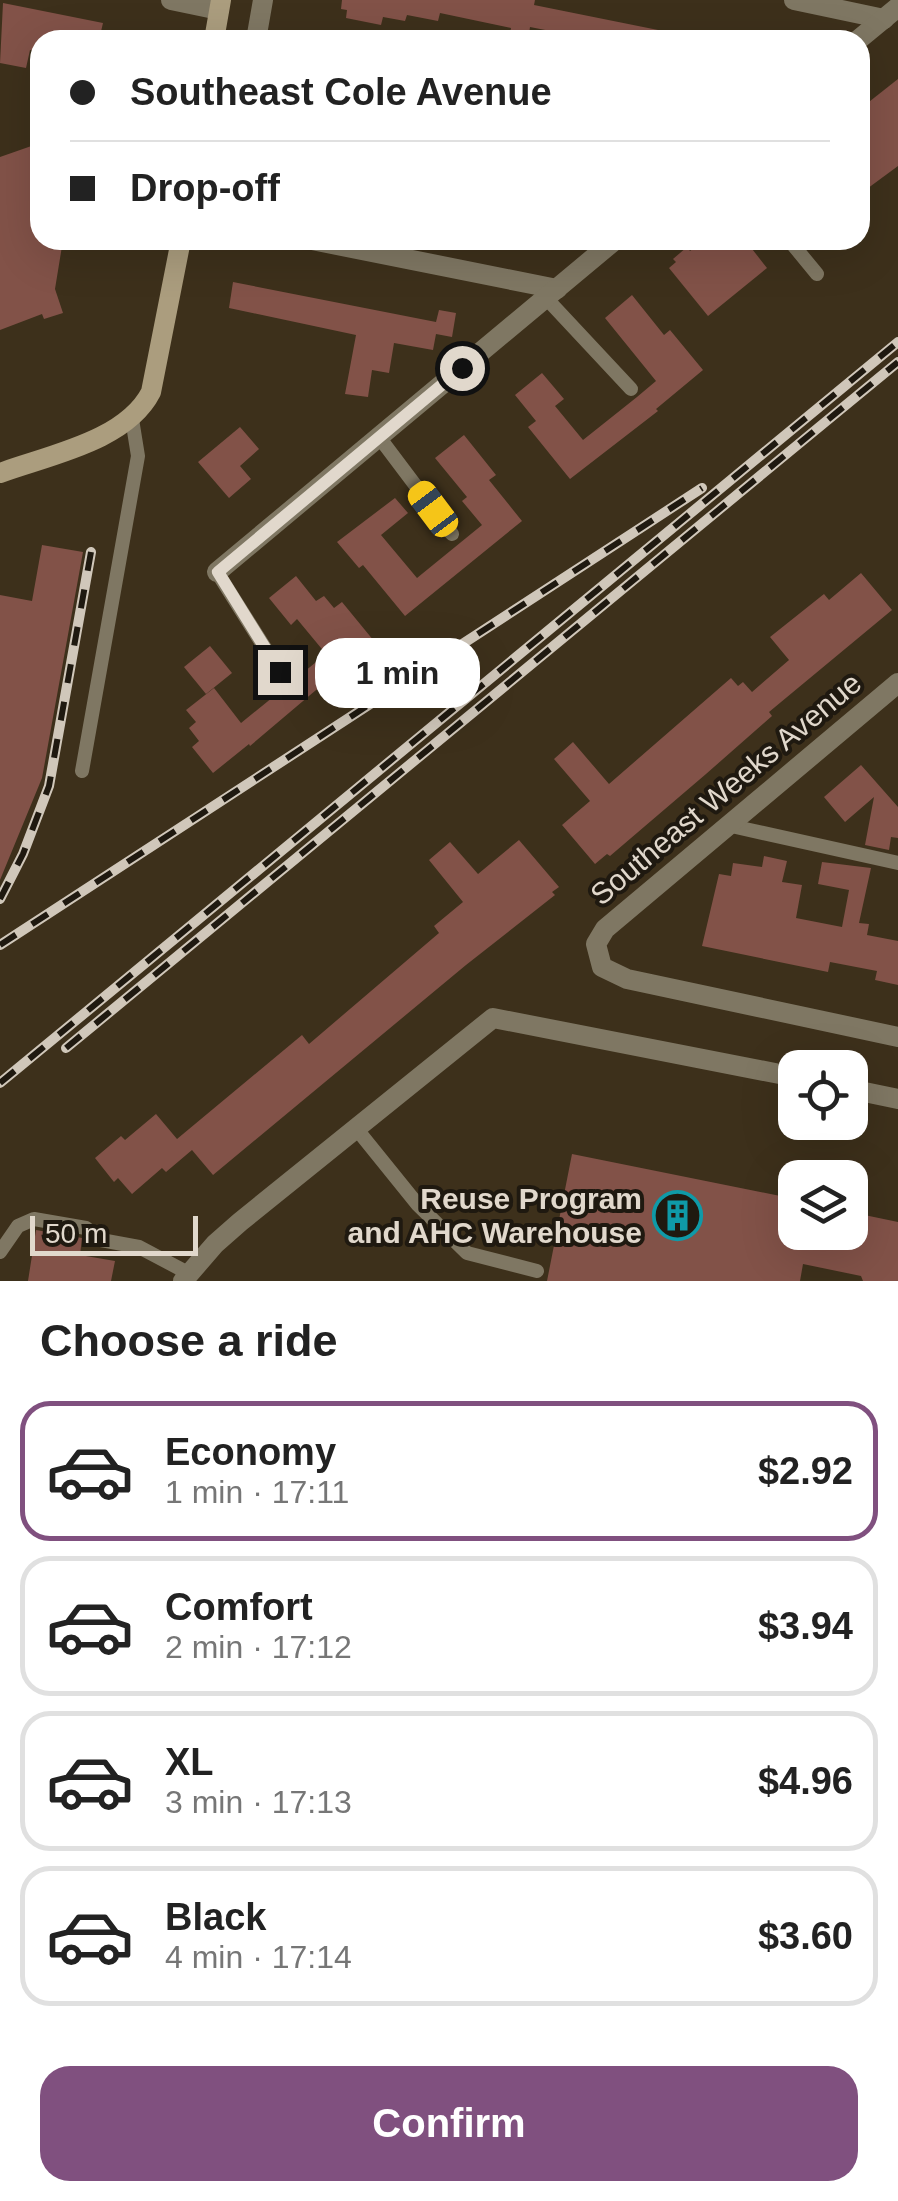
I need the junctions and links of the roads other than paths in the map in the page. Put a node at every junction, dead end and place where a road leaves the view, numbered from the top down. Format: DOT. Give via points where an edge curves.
graph roads {
  1 [pos="171,0"];
  2 [pos="263,0"];
  3 [pos="794,0"];
  4 [pos="220,5"];
  5 [pos="891,13"];
  6 [pos="216,30"];
  7 [pos="258,30"];
  8 [pos="870,30"];
  9 [pos="178,250"];
  10 [pos="357,250"];
  11 [pos="603,250"];
  12 [pos="797,250"];
  13 [pos="817,274"];
  14 [pos="552,293"];
  15 [pos="631,389"];
  16 [pos="135,416"];
  17 [pos="379,438"];
  18 [pos="0,473"];
  19 [pos="452,534"];
  20 [pos="218,572"];
  21 [pos="280,672"];
  22 [pos="898,683"];
  23 [pos="82,772"];
  24 [pos="727,825"];
  25 [pos="898,863"];
  26 [pos="898,1037"];
  27 [pos="778,1075"];
  28 [pos="868,1092"];
  29 [pos="898,1098"];
  30 [pos="356,1126"];
  31 [pos="0,1252"];
  32 [pos="538,1271"];
  33 [pos="186,1277"];
  1 -- 4 [label="street"];
  2 -- 7 [label="street"];
  3 -- 5 [label="street"];
  4 -- 6 [label="street"];
  5 -- 8 [label="street"];
  9 -- 16 [label="street" via="151,392"];
  10 -- 14 [label="street"];
  11 -- 14 [label="street"];
  12 -- 13 [label="lane"];
  14 -- 15 [label="lane"];
  14 -- 17 [label="street"];
  16 -- 18 [label="street" via="110,433"];
  16 -- 23 [label="lane" via="138,456"];
  17 -- 19 [label="lane"];
  17 -- 20 [label="street"];
  20 -- 21 [label="lane"];
  22 -- 24 [label="street, Southeast Weeks Avenue"];
  24 -- 25 [label="lane"];
  24 -- 26 [label="street, Southeast Weeks Avenue" via="605,929 596,944 602,967 627,980"];
  27 -- 30 [label="street" via="493,1018"];
  28 -- 29 [label="street"];
  30 -- 32 [label="lane" via="418,1205 467,1253"];
  30 -- 33 [label="street" via="215,1244"];
  31 -- 33 [label="lane" via="18,1226 34,1219 139,1247"];
}
